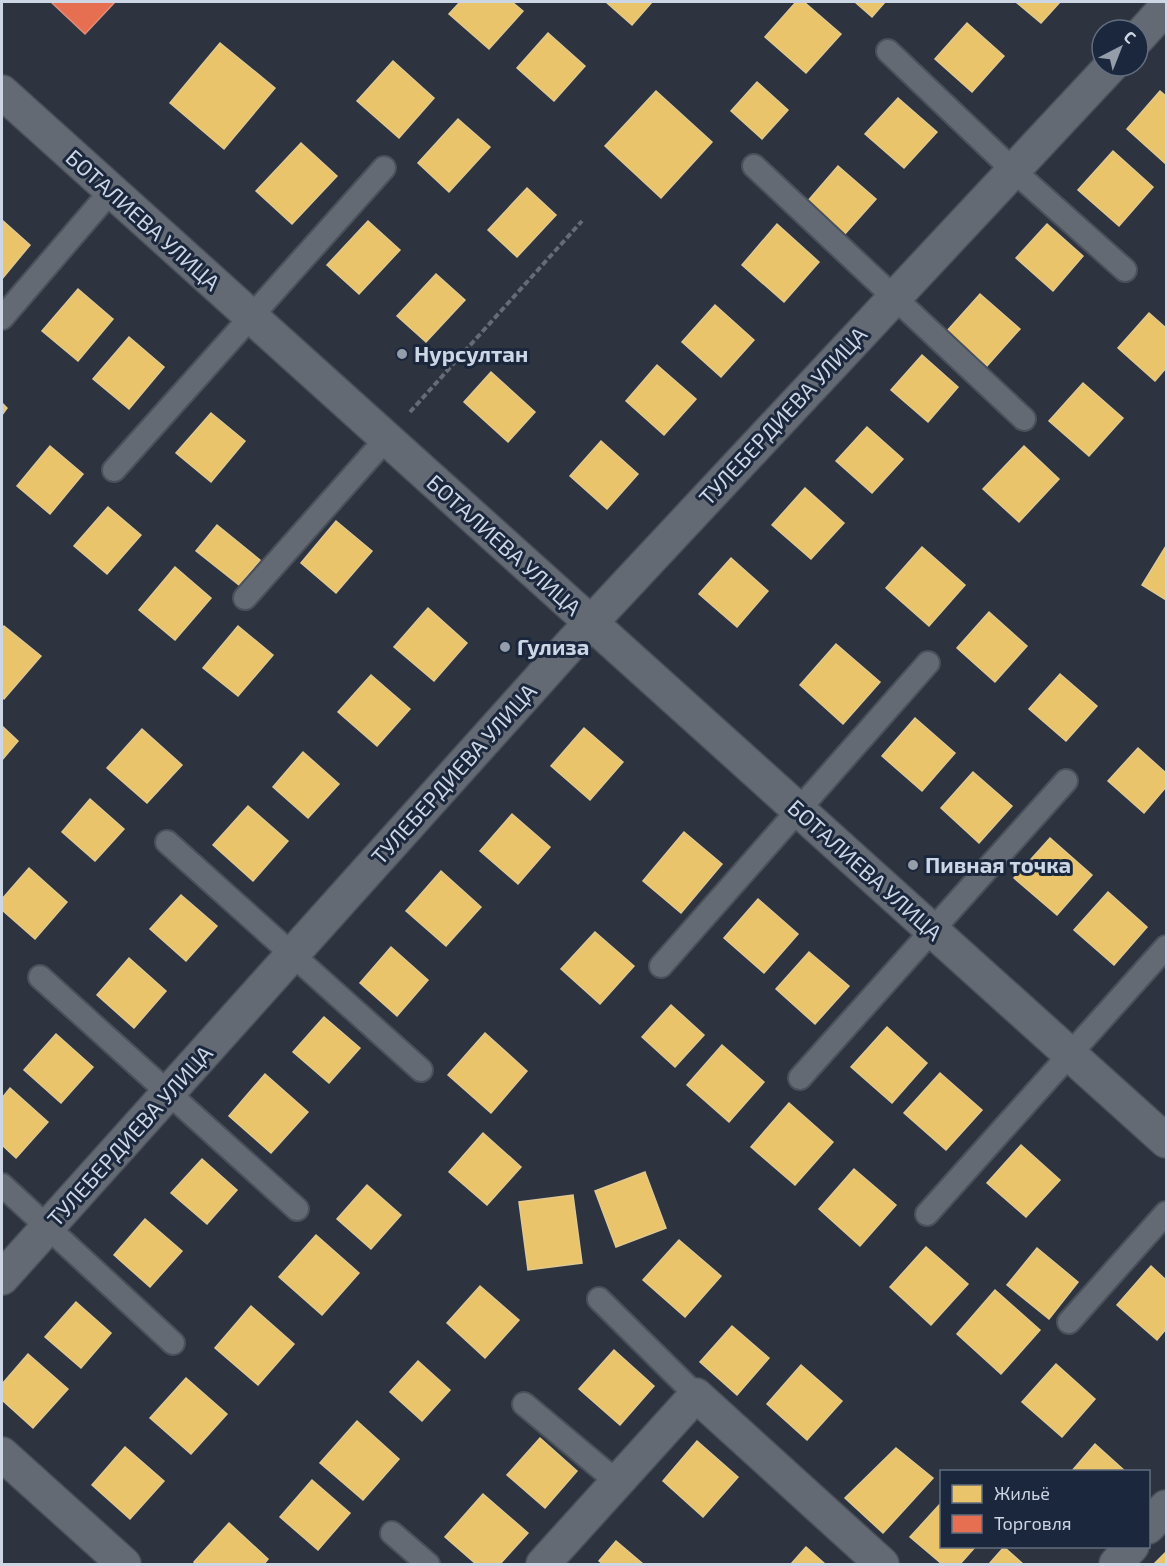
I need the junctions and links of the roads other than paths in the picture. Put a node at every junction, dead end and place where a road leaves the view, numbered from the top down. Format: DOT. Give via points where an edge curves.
graph roads {
  1 [pos="1167,7"];
  2 [pos="1150,25"];
  3 [pos="888,51"];
  4 [pos="1101,78"];
  5 [pos="2,93"];
  6 [pos="753,166"];
  7 [pos="384,168"];
  8 [pos="1014,171"];
  9 [pos="111,191"];
  10 [pos="1125,270"];
  11 [pos="894,298"];
  12 [pos="251,317"];
  13 [pos="2,318"];
  14 [pos="1024,418"];
  15 [pos="386,439"];
  16 [pos="114,470"];
  17 [pos="245,598"];
  18 [pos="590,623"];
  19 [pos="928,663"];
  20 [pos="1066,782"];
  21 [pos="798,810"];
  22 [pos="167,842"];
  23 [pos="932,931"];
  24 [pos="1167,947"];
  25 [pos="292,955"];
  26 [pos="661,966"];
  27 [pos="40,977"];
  28 [pos="1070,1054"];
  29 [pos="421,1070"];
  30 [pos="800,1078"];
  31 [pos="169,1092"];
  32 [pos="1167,1142"];
  33 [pos="2,1185"];
  34 [pos="297,1209"];
  35 [pos="1167,1213"];
  36 [pos="927,1214"];
  37 [pos="47,1228"];
  38 [pos="2,1278"];
  39 [pos="599,1299"];
  40 [pos="1069,1322"];
  41 [pos="173,1343"];
  42 [pos="696,1395"];
  43 [pos="524,1404"];
  44 [pos="2,1454"];
  45 [pos="616,1481"];
  46 [pos="1167,1507"];
  47 [pos="1150,1526"];
  48 [pos="392,1533"];
  49 [pos="1130,1548"];
  50 [pos="124,1564"];
  51 [pos="428,1564"];
  52 [pos="543,1564"];
  53 [pos="882,1564"];
  54 [pos="1116,1564"];
  1 -- 2 [label="street"];
  3 -- 8 [label="lane"];
  4 -- 8 [label="street, ТУЛЕБЕРДИЕВА УЛИЦА"];
  5 -- 9 [label="street, БОТАЛИЕВА УЛИЦА"];
  6 -- 11 [label="lane"];
  7 -- 12 [label="lane"];
  8 -- 10 [label="lane"];
  8 -- 11 [label="street, ТУЛЕБЕРДИЕВА УЛИЦА"];
  9 -- 12 [label="street, БОТАЛИЕВА УЛИЦА"];
  9 -- 13 [label="lane"];
  11 -- 14 [label="lane"];
  11 -- 18 [label="street, ТУЛЕБЕРДИЕВА УЛИЦА"];
  12 -- 15 [label="street, БОТАЛИЕВА УЛИЦА"];
  12 -- 16 [label="lane"];
  15 -- 17 [label="lane"];
  15 -- 18 [label="street, БОТАЛИЕВА УЛИЦА"];
  18 -- 21 [label="street, БОТАЛИЕВА УЛИЦА"];
  18 -- 25 [label="street, ТУЛЕБЕРДИЕВА УЛИЦА"];
  19 -- 21 [label="lane"];
  20 -- 23 [label="lane"];
  21 -- 23 [label="street, БОТАЛИЕВА УЛИЦА"];
  21 -- 26 [label="lane"];
  22 -- 25 [label="lane"];
  23 -- 28 [label="street, БОТАЛИЕВА УЛИЦА"];
  23 -- 30 [label="lane"];
  24 -- 28 [label="lane"];
  25 -- 29 [label="lane"];
  25 -- 31 [label="street, ТУЛЕБЕРДИЕВА УЛИЦА"];
  27 -- 31 [label="lane"];
  28 -- 32 [label="street, БОТАЛИЕВА УЛИЦА"];
  28 -- 36 [label="lane"];
  31 -- 34 [label="lane"];
  31 -- 37 [label="street, ТУЛЕБЕРДИЕВА УЛИЦА"];
  33 -- 37 [label="lane"];
  35 -- 40 [label="lane"];
  37 -- 38 [label="street, ТУЛЕБЕРДИЕВА УЛИЦА"];
  37 -- 41 [label="lane"];
  39 -- 42 [label="lane"];
  42 -- 45 [label="street"];
  42 -- 53 [label="street"];
  43 -- 45 [label="lane"];
  44 -- 50 [label="street"];
  45 -- 52 [label="street"];
  46 -- 47 [label="street"];
  48 -- 51 [label="lane"];
  49 -- 54 [label="street"];
}
